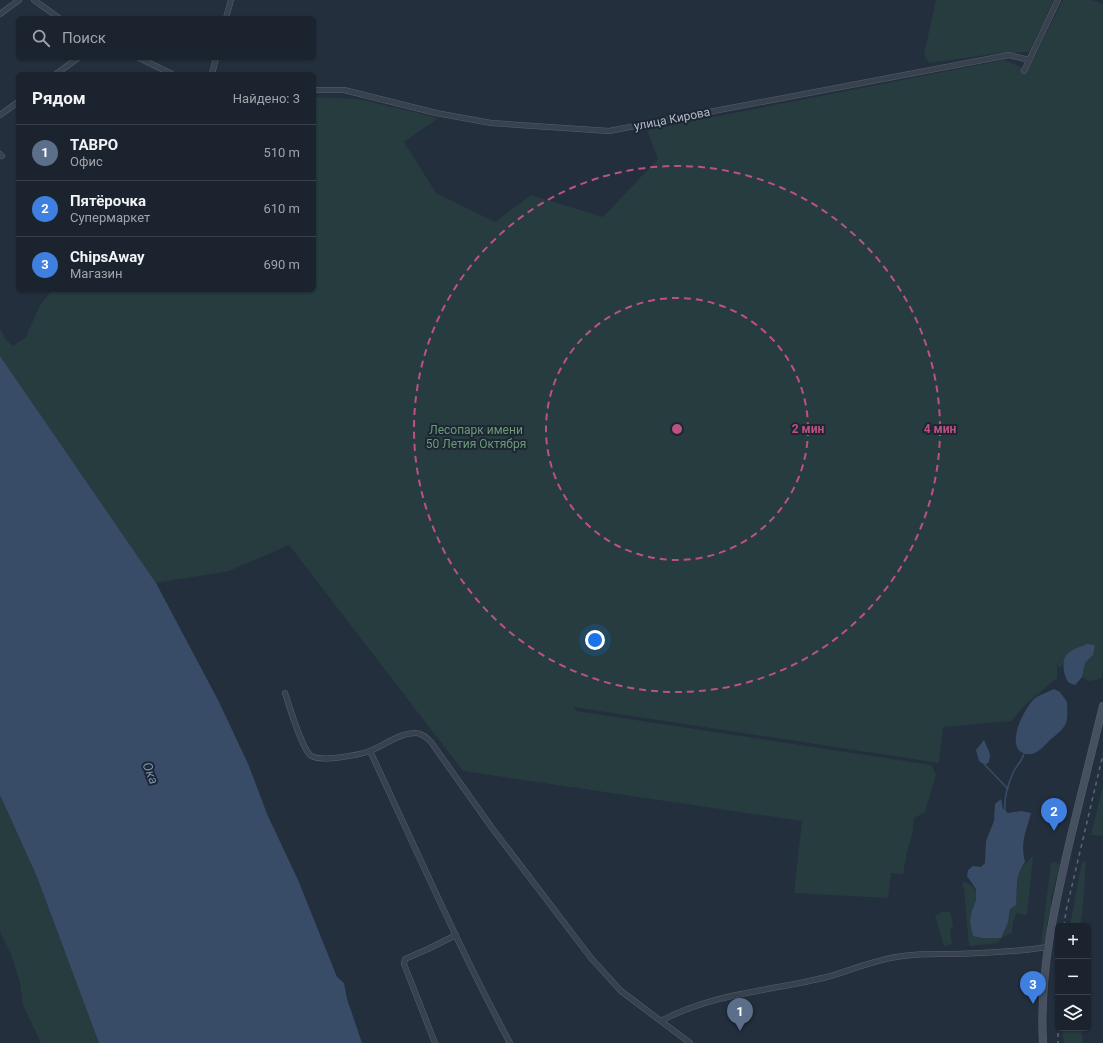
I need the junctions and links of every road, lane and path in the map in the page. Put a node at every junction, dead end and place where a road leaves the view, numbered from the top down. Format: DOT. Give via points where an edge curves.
graph roads {
  1 [pos="19,0"];
  2 [pos="34,0"];
  3 [pos="231,0"];
  4 [pos="1058,0"];
  5 [pos="0,14"];
  6 [pos="56,16"];
  7 [pos="227,16"];
  8 [pos="75,60"];
  9 [pos="143,60"];
  10 [pos="216,60"];
  11 [pos="1029,60"];
  12 [pos="1024,71"];
  13 [pos="59,72"];
  14 [pos="168,72"];
  15 [pos="212,72"];
  16 [pos="316,90"];
  17 [pos="16,103"];
  18 [pos="0,115"];
  19 [pos="285,692"];
  20 [pos="1103,706"];
  21 [pos="370,751"];
  22 [pos="456,935"];
  23 [pos="1047,947"];
  24 [pos="661,1021"];
  25 [pos="435,1043"];
  26 [pos="510,1043"];
  27 [pos="690,1043"];
  28 [pos="1044,1043"];
  1 -- 5 [label="street"];
  2 -- 6 [label="street"];
  3 -- 7 [label="street"];
  4 -- 11 [label="street"];
  8 -- 13 [label="street"];
  9 -- 14 [label="street"];
  10 -- 15 [label="street"];
  11 -- 12 [label="street"];
  11 -- 16 [label="street, улица Кирова" via="1009,56 609,131 491,123 436,113 344,90"];
  17 -- 18 [label="street"];
  19 -- 21 [label="street" via="305,748 312,756 330,759"];
  20 -- 23 [label="main road"];
  21 -- 22 [label="street"];
  21 -- 24 [label="street" via="408,734 417,733 431,742 492,828 591,958 621,991"];
  22 -- 25 [label="street" via="405,959 404,964"];
  22 -- 26 [label="street"];
  23 -- 24 [label="street" via="1015,951 901,956 827,977 699,1004"];
  23 -- 28 [label="main road" via="1043,1008"];
  24 -- 27 [label="street"];
}
